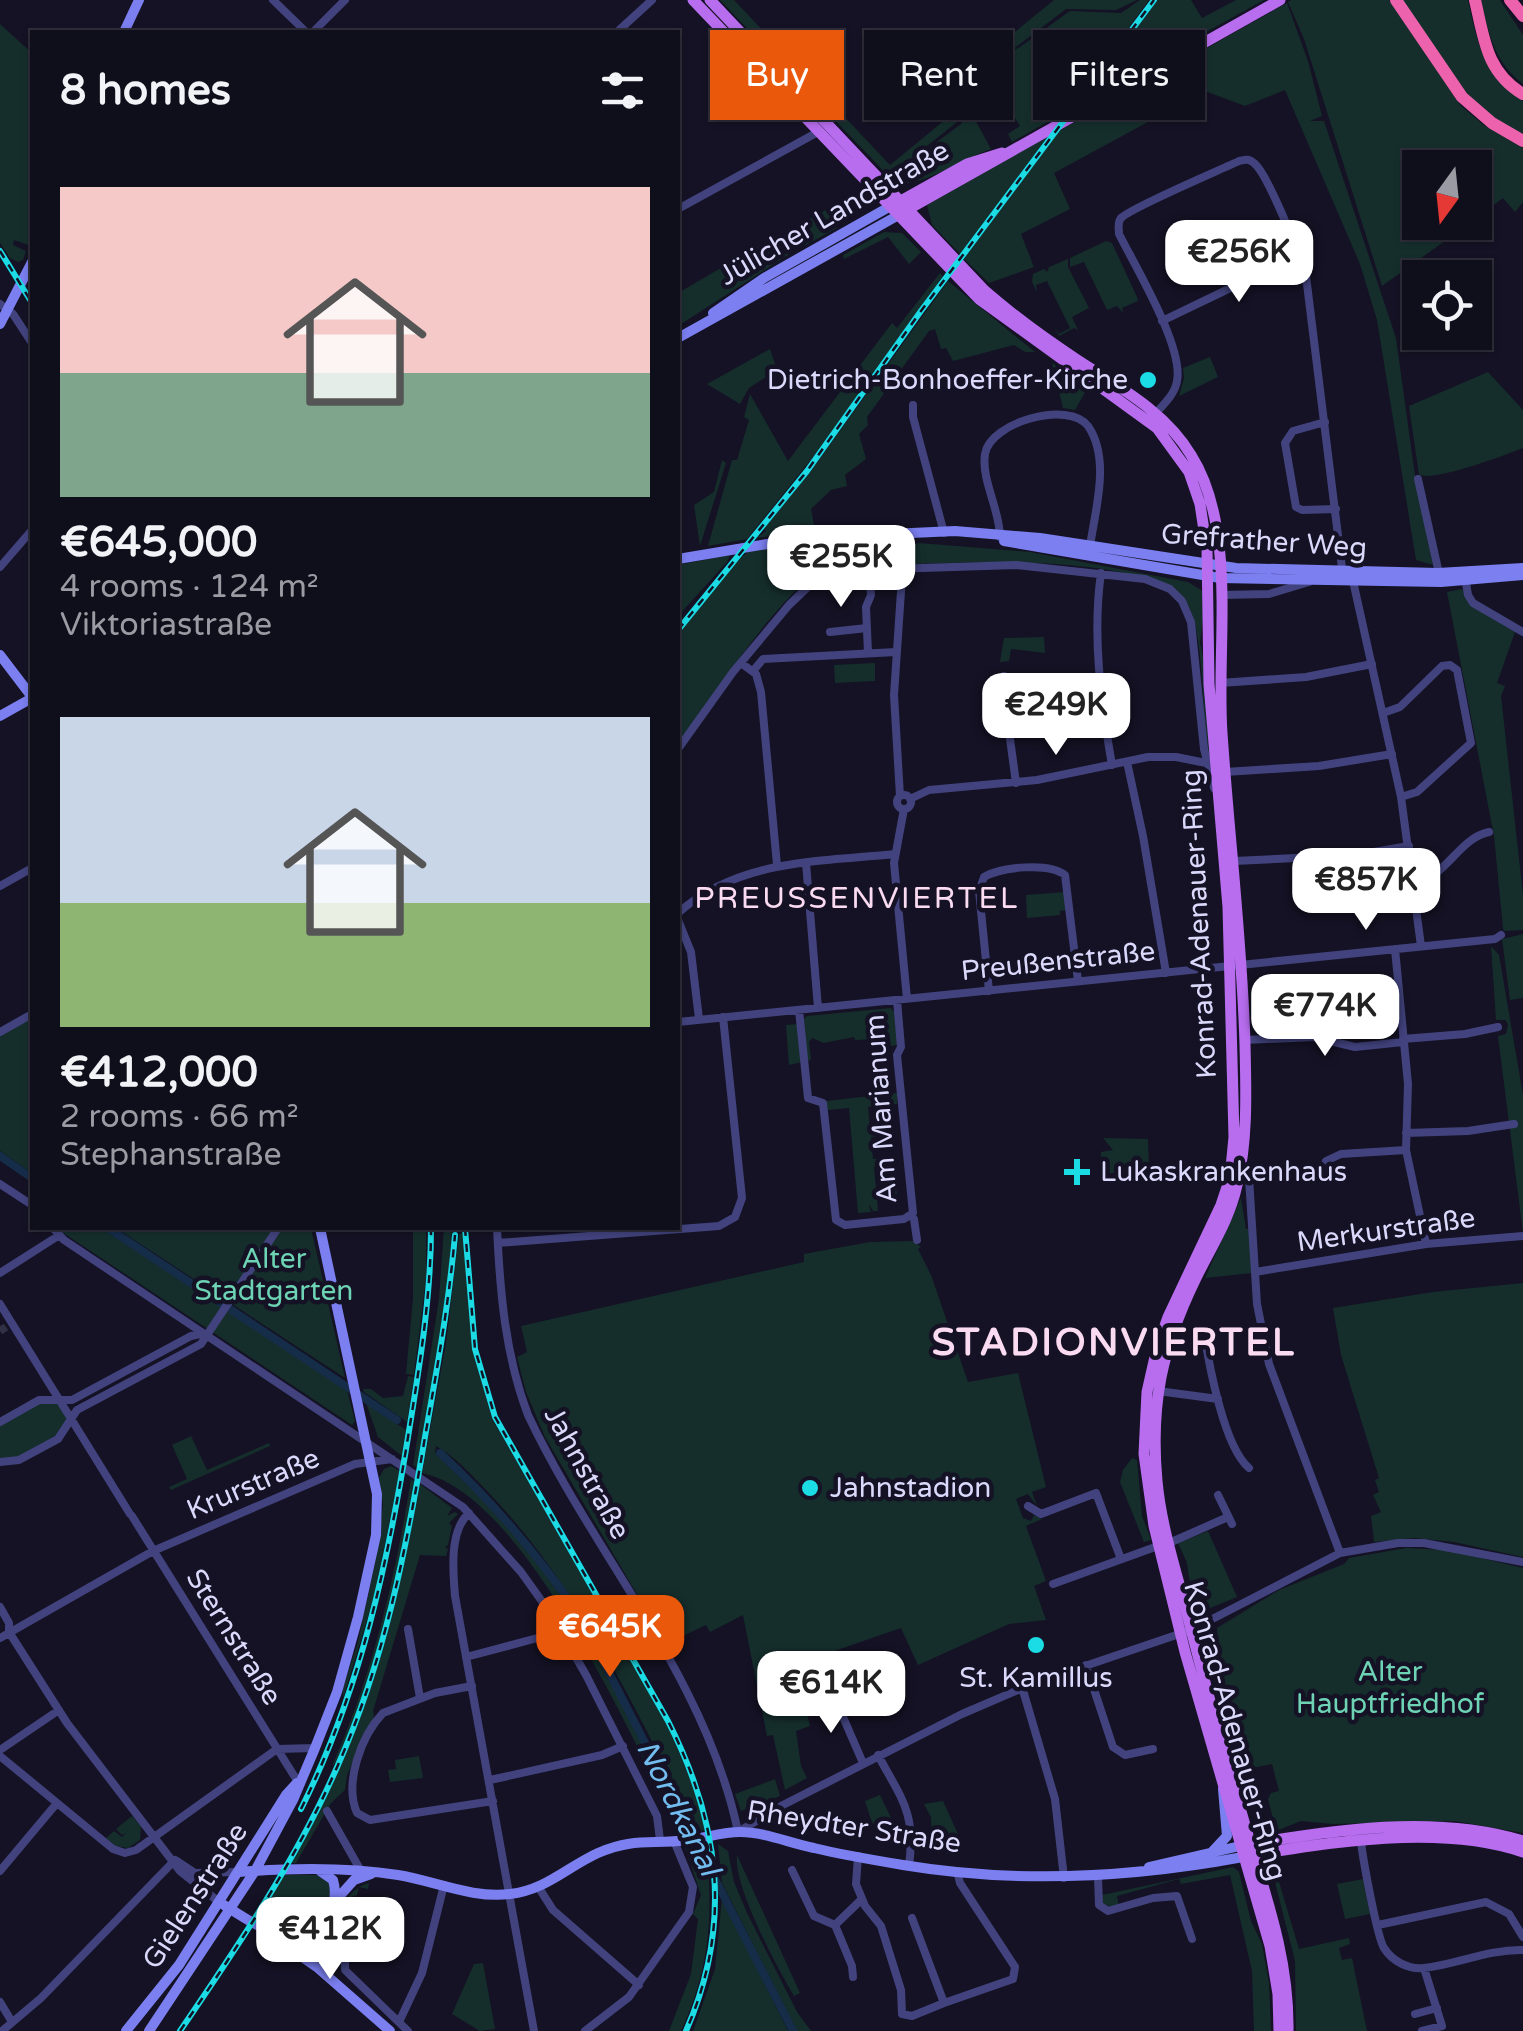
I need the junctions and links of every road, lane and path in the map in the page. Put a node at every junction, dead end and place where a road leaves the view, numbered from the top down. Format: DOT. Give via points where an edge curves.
graph roads {
  1 [pos="139,0"];
  2 [pos="272,0"];
  3 [pos="345,0"];
  4 [pos="652,0"];
  5 [pos="693,0"];
  6 [pos="710,0"];
  7 [pos="1280,0"];
  8 [pos="1396,0"];
  9 [pos="1476,0"];
  10 [pos="1510,0"];
  11 [pos="1523,16"];
  12 [pos="125,30"];
  13 [pos="307,30"];
  14 [pos="311,30"];
  15 [pos="619,30"];
  16 [pos="1523,94"];
  17 [pos="818,132"];
  18 [pos="1523,141"];
  19 [pos="680,207"];
  20 [pos="898,209"];
  21 [pos="1299,255"];
  22 [pos="30,265"];
  23 [pos="4,306"];
  24 [pos="1162,321"];
  25 [pos="0,324"];
  26 [pos="680,337"];
  27 [pos="30,341"];
  28 [pos="913,405"];
  29 [pos="1155,414"];
  30 [pos="1325,422"];
  31 [pos="1418,480"];
  32 [pos="1336,509"];
  33 [pos="30,532"];
  34 [pos="905,532"];
  35 [pos="944,533"];
  36 [pos="1000,537"];
  37 [pos="1090,546"];
  38 [pos="680,559"];
  39 [pos="0,567"];
  40 [pos="902,568"];
  41 [pos="869,571"];
  42 [pos="1101,572"];
  43 [pos="1214,572"];
  44 [pos="1523,572"];
  45 [pos="1465,577"];
  46 [pos="1346,578"];
  47 [pos="1440,578"];
  48 [pos="1315,580"];
  49 [pos="1221,595"];
  50 [pos="1182,601"];
  51 [pos="867,628"];
  52 [pos="830,632"];
  53 [pos="1523,632"];
  54 [pos="896,652"];
  55 [pos="868,653"];
  56 [pos="0,655"];
  57 [pos="741,662"];
  58 [pos="1372,664"];
  59 [pos="752,671"];
  60 [pos="1004,676"];
  61 [pos="1220,683"];
  62 [pos="30,695"];
  63 [pos="30,699"];
  64 [pos="1383,713"];
  65 [pos="0,716"];
  66 [pos="680,746"];
  67 [pos="1392,754"];
  68 [pos="1127,762"];
  69 [pos="1206,763"];
  70 [pos="1112,765"];
  71 [pos="1225,772"];
  72 [pos="1016,783"];
  73 [pos="905,797"];
  74 [pos="1401,797"];
  75 [pos="1220,809"];
  76 [pos="1489,832"];
  77 [pos="1409,846"];
  78 [pos="894,854"];
  79 [pos="1234,861"];
  80 [pos="806,863"];
  81 [pos="777,865"];
  82 [pos="30,869"];
  83 [pos="1414,882"];
  84 [pos="0,886"];
  85 [pos="680,911"];
  86 [pos="680,925"];
  87 [pos="1501,935"];
  88 [pos="1421,946"];
  89 [pos="1394,948"];
  90 [pos="1236,965"];
  91 [pos="1166,972"];
  92 [pos="1078,981"];
  93 [pos="989,990"];
  94 [pos="902,1000"];
  95 [pos="818,1008"];
  96 [pos="800,1010"];
  97 [pos="30,1015"];
  98 [pos="724,1017"];
  99 [pos="699,1020"];
  100 [pos="680,1022"];
  101 [pos="1498,1027"];
  102 [pos="0,1032"];
  103 [pos="1244,1040"];
  104 [pos="1403,1040"];
  105 [pos="1514,1124"];
  106 [pos="1406,1133"];
  107 [pos="1406,1150"];
  108 [pos="1326,1161"];
  109 [pos="1241,1162"];
  110 [pos="0,1184"];
  111 [pos="30,1204"];
  112 [pos="911,1216"];
  113 [pos="680,1228"];
  114 [pos="277,1230"];
  115 [pos="320,1230"];
  116 [pos="497,1230"];
  117 [pos="628,1231"];
  118 [pos="56,1232"];
  119 [pos="1523,1236"];
  120 [pos="917,1240"];
  121 [pos="498,1243"];
  122 [pos="1426,1244"];
  123 [pos="0,1272"];
  124 [pos="1255,1272"];
  125 [pos="0,1304"];
  126 [pos="1204,1332"];
  127 [pos="204,1334"];
  128 [pos="1158,1391"];
  129 [pos="1218,1399"];
  130 [pos="60,1401"];
  131 [pos="71,1419"];
  132 [pos="0,1422"];
  133 [pos="366,1441"];
  134 [pos="392,1459"];
  135 [pos="371,1461"];
  136 [pos="0,1462"];
  137 [pos="1249,1468"];
  138 [pos="1218,1494"];
  139 [pos="1028,1506"];
  140 [pos="469,1513"];
  141 [pos="1164,1545"];
  142 [pos="154,1551"];
  143 [pos="1340,1553"];
  144 [pos="1121,1559"];
  145 [pos="1523,1562"];
  146 [pos="1053,1584"];
  147 [pos="0,1607"];
  148 [pos="560,1628"];
  149 [pos="408,1629"];
  150 [pos="3,1633"];
  151 [pos="1186,1633"];
  152 [pos="466,1657"];
  153 [pos="1086,1665"];
  154 [pos="472,1686"];
  155 [pos="854,1688"];
  156 [pos="1022,1688"];
  157 [pos="833,1694"];
  158 [pos="819,1697"];
  159 [pos="420,1698"];
  160 [pos="59,1710"];
  161 [pos="623,1746"];
  162 [pos="315,1748"];
  163 [pos="1153,1748"];
  164 [pos="277,1749"];
  165 [pos="0,1753"];
  166 [pos="878,1754"];
  167 [pos="863,1763"];
  168 [pos="490,1780"];
  169 [pos="298,1782"];
  170 [pos="1223,1788"];
  171 [pos="493,1801"];
  172 [pos="57,1804"];
  173 [pos="328,1811"];
  174 [pos="738,1832"];
  175 [pos="155,1835"];
  176 [pos="660,1840"];
  177 [pos="674,1841"];
  178 [pos="1523,1841"];
  179 [pos="1361,1842"];
  180 [pos="1247,1850"];
  181 [pos="1284,1850"];
  182 [pos="1210,1852"];
  183 [pos="1523,1852"];
  184 [pos="352,1856"];
  185 [pos="858,1856"];
  186 [pos="175,1860"];
  187 [pos="909,1866"];
  188 [pos="792,1870"];
  189 [pos="0,1871"];
  190 [pos="254,1871"];
  191 [pos="318,1871"];
  192 [pos="344,1871"];
  193 [pos="957,1871"];
  194 [pos="239,1872"];
  195 [pos="361,1872"];
  196 [pos="377,1873"];
  197 [pos="1124,1874"];
  198 [pos="162,1876"];
  199 [pos="1098,1877"];
  200 [pos="1064,1878"];
  201 [pos="187,1879"];
  202 [pos="444,1885"];
  203 [pos="540,1888"];
  204 [pos="510,1894"];
  205 [pos="862,1899"];
  206 [pos="360,1903"];
  207 [pos="224,1905"];
  208 [pos="331,1912"];
  209 [pos="912,1918"];
  210 [pos="835,1925"];
  211 [pos="1378,1925"];
  212 [pos="261,1927"];
  213 [pos="1523,1937"];
  214 [pos="323,1938"];
  215 [pos="1177,1938"];
  216 [pos="1523,1950"];
  217 [pos="308,1962"];
  218 [pos="1284,1964"];
  219 [pos="1424,1968"];
  220 [pos="328,1977"];
  221 [pos="853,1977"];
  222 [pos="638,1985"];
  223 [pos="0,2002"];
  224 [pos="944,2003"];
  225 [pos="1437,2008"];
  226 [pos="1415,2014"];
  227 [pos="12,2022"];
  228 [pos="399,2022"];
  229 [pos="2,2031"];
  230 [pos="126,2031"];
  231 [pos="150,2031"];
  232 [pos="390,2031"];
  233 [pos="408,2031"];
  234 [pos="534,2031"];
  235 [pos="585,2031"];
  236 [pos="1279,2031"];
  237 [pos="1288,2031"];
  238 [pos="1422,2031"];
  1 -- 12 [label="main road"];
  2 -- 13 [label="street"];
  3 -- 14 [label="street"];
  4 -- 15 [label="street"];
  5 -- 17 [label="main road, Konrad-Adenauer-Ring"];
  6 -- 20 [label="main road, Konrad-Adenauer-Ring"];
  7 -- 20 [label="main road, Jülicher Landstraße" via="1006,152 966,164"];
  8 -- 18 [label="highway" via="1462,97"];
  9 -- 16 [label="highway" via="1490,61"];
  10 -- 11 [label="highway"];
  17 -- 19 [label="street"];
  17 -- 20 [label="main road, Konrad-Adenauer-Ring"];
  20 -- 26 [label="main road, Jülicher Landstraße" via="764,278"];
  20 -- 29 [label="main road, Konrad-Adenauer-Ring" via="1016,317"];
  20 -- 43 [label="main road, Konrad-Adenauer-Ring" via="978,299 1157,428 1196,489"];
  21 -- 24 [label="street"];
  21 -- 24 [label="street" via="1258,167 1248,160 1151,202 1124,216 1118,228"];
  21 -- 30 [label="street"];
  22 -- 23 [label="main road"];
  23 -- 25 [label="main road"];
  23 -- 27 [label="street"];
  24 -- 29 [label="street" via="1178,375 1174,392"];
  28 -- 35 [label="street"];
  29 -- 43 [label="main road, Konrad-Adenauer-Ring" via="1179,437 1204,479 1212,505"];
  30 -- 32 [label="street"];
  30 -- 32 [label="street" via="1293,431 1285,443 1296,507"];
  31 -- 47 [label="street"];
  32 -- 46 [label="street"];
  33 -- 39 [label="street"];
  34 -- 35 [label="main road, Grefrather Weg"];
  34 -- 38 [label="main road, Grefrather Weg" via="803,538"];
  34 -- 40 [label="street"];
  35 -- 36 [label="main road, Grefrather Weg"];
  36 -- 37 [label="main road, Grefrather Weg"];
  36 -- 37 [label="street" via="987,447 1003,428 1064,413 1088,426 1098,456"];
  36 -- 43 [label="main road, Grefrather Weg"];
  37 -- 43 [label="main road, Grefrather Weg"];
  40 -- 41 [label="street, Grefrather Weg"];
  40 -- 42 [label="street, Grefrather Weg" via="1016,565"];
  40 -- 54 [label="street"];
  41 -- 51 [label="street"];
  41 -- 57 [label="street, Grefrather Weg" via="815,580"];
  42 -- 50 [label="street, Grefrather Weg" via="1145,579"];
  42 -- 70 [label="street" via="1100,687"];
  43 -- 46 [label="main road, Grefrather Weg"];
  43 -- 48 [label="main road, Grefrather Weg"];
  43 -- 49 [label="main road, Konrad-Adenauer-Ring"];
  43 -- 75 [label="main road, Konrad-Adenauer-Ring" via="1209,684"];
  44 -- 45 [label="main road, Grefrather Weg"];
  45 -- 47 [label="main road, Grefrather Weg"];
  45 -- 53 [label="street" via="1473,602"];
  46 -- 47 [label="main road, Grefrather Weg"];
  46 -- 48 [label="main road, Grefrather Weg"];
  46 -- 58 [label="street"];
  48 -- 49 [label="street, Grefrather Weg" via="1269,594"];
  49 -- 61 [label="main road, Konrad-Adenauer-Ring"];
  50 -- 69 [label="street, Konrad-Adenauer-Ring" via="1191,622"];
  51 -- 52 [label="street"];
  51 -- 55 [label="street"];
  54 -- 55 [label="street"];
  54 -- 73 [label="street" via="894,710"];
  55 -- 59 [label="street" via="763,660"];
  56 -- 62 [label="main road"];
  57 -- 59 [label="street"];
  57 -- 66 [label="street, Grefrather Weg"];
  58 -- 61 [label="street"];
  58 -- 64 [label="street"];
  59 -- 81 [label="street" via="760,692"];
  60 -- 72 [label="street"];
  61 -- 71 [label="main road, Konrad-Adenauer-Ring"];
  63 -- 65 [label="main road"];
  64 -- 67 [label="street"];
  64 -- 74 [label="street" via="1400,707 1442,666 1457,670 1472,740 1416,792"];
  67 -- 71 [label="street"];
  67 -- 74 [label="street"];
  68 -- 69 [label="street" via="1163,756"];
  68 -- 70 [label="street"];
  68 -- 91 [label="street"];
  69 -- 75 [label="street, Konrad-Adenauer-Ring"];
  70 -- 72 [label="street"];
  71 -- 79 [label="main road, Konrad-Adenauer-Ring"];
  72 -- 73 [label="street"];
  73 -- 78 [label="street, Am Marianum" via="897,804 904,809"];
  74 -- 77 [label="street"];
  75 -- 90 [label="main road, Konrad-Adenauer-Ring"];
  76 -- 83 [label="street"];
  77 -- 79 [label="street"];
  77 -- 83 [label="street"];
  78 -- 80 [label="street"];
  78 -- 94 [label="street, Am Marianum"];
  79 -- 90 [label="main road, Konrad-Adenauer-Ring"];
  80 -- 81 [label="street"];
  80 -- 95 [label="street"];
  81 -- 85 [label="street" via="724,881"];
  82 -- 84 [label="street"];
  83 -- 88 [label="street"];
  86 -- 99 [label="street" via="691,952"];
  87 -- 88 [label="street, Preußenstraße"];
  88 -- 89 [label="street, Preußenstraße"];
  89 -- 90 [label="street, Preußenstraße"];
  89 -- 104 [label="street"];
  90 -- 91 [label="street, Preußenstraße"];
  90 -- 103 [label="main road, Konrad-Adenauer-Ring"];
  90 -- 141 [label="main road, Konrad-Adenauer-Ring" via="1230,1178 1162,1331 1147,1392 1144,1454"];
  91 -- 92 [label="street, Preußenstraße"];
  92 -- 93 [label="street, Preußenstraße"];
  92 -- 93 [label="street" via="1065,876 1054,868 996,872 984,877 978,891"];
  93 -- 94 [label="street, Preußenstraße"];
  94 -- 95 [label="street, Preußenstraße"];
  94 -- 112 [label="street, Am Marianum" via="897,1055"];
  95 -- 96 [label="street, Preußenstraße"];
  96 -- 98 [label="street, Preußenstraße"];
  96 -- 112 [label="street, Am Marianum" via="808,1098 823,1103 836,1222"];
  97 -- 102 [label="street"];
  98 -- 99 [label="street, Preußenstraße"];
  98 -- 113 [label="street" via="740,1208 719,1226"];
  99 -- 100 [label="street, Preußenstraße"];
  101 -- 104 [label="street"];
  103 -- 104 [label="street" via="1314,1037 1350,1046"];
  103 -- 109 [label="main road, Konrad-Adenauer-Ring"];
  104 -- 106 [label="street"];
  105 -- 106 [label="street"];
  106 -- 107 [label="street"];
  107 -- 108 [label="street"];
  107 -- 122 [label="street"];
  109 -- 124 [label="street" via="1249,1178"];
  109 -- 128 [label="main road, Konrad-Adenauer-Ring" via="1230,1209 1170,1337"];
  110 -- 111 [label="street"];
  112 -- 120 [label="street, Am Marianum"];
  114 -- 127 [label="street"];
  115 -- 133 [label="main road, Gielenstraße"];
  116 -- 121 [label="street, Jahnstraße"];
  117 -- 121 [label="street"];
  118 -- 123 [label="street"];
  118 -- 127 [label="street"];
  119 -- 122 [label="street, Merkurstraße"];
  121 -- 174 [label="street, Jahnstraße" via="511,1362 528,1415 694,1705"];
  122 -- 124 [label="street, Merkurstraße"];
  124 -- 143 [label="street" via="1269,1364"];
  125 -- 130 [label="street, Sternstraße"];
  126 -- 129 [label="street"];
  127 -- 130 [label="street"];
  127 -- 131 [label="street" via="201,1344"];
  127 -- 133 [label="street"];
  128 -- 129 [label="street"];
  128 -- 141 [label="main road, Konrad-Adenauer-Ring"];
  129 -- 137 [label="street"];
  130 -- 131 [label="street, Sternstraße"];
  130 -- 132 [label="street" via="39,1400"];
  131 -- 136 [label="street" via="58,1439 15,1462"];
  131 -- 142 [label="street, Sternstraße"];
  133 -- 134 [label="street"];
  133 -- 135 [label="main road, Gielenstraße"];
  134 -- 135 [label="street, Krurstraße"];
  134 -- 140 [label="street"];
  135 -- 142 [label="street, Krurstraße"];
  135 -- 162 [label="main road, Gielenstraße" via="378,1508 369,1569 344,1670"];
  138 -- 141 [label="street" via="1230,1521"];
  139 -- 144 [label="street" via="1041,1514 1096,1493"];
  140 -- 148 [label="street"];
  140 -- 152 [label="street" via="460,1522 454,1567"];
  141 -- 144 [label="street"];
  141 -- 151 [label="main road, Konrad-Adenauer-Ring"];
  142 -- 150 [label="street, Krurstraße"];
  142 -- 164 [label="street, Sternstraße"];
  143 -- 145 [label="street" via="1424,1543"];
  143 -- 151 [label="street"];
  144 -- 146 [label="street"];
  147 -- 150 [label="street" via="9,1624"];
  148 -- 152 [label="street"];
  148 -- 161 [label="street"];
  149 -- 159 [label="street"];
  150 -- 160 [label="street"];
  151 -- 153 [label="street"];
  151 -- 170 [label="main road, Konrad-Adenauer-Ring"];
  151 -- 180 [label="main road, Konrad-Adenauer-Ring"];
  152 -- 154 [label="street"];
  153 -- 156 [label="street"];
  153 -- 163 [label="street" via="1113,1747 1125,1755"];
  154 -- 159 [label="street"];
  154 -- 168 [label="street"];
  155 -- 157 [label="street"];
  156 -- 166 [label="street"];
  156 -- 200 [label="street" via="1055,1799"];
  157 -- 158 [label="street"];
  157 -- 167 [label="street"];
  159 -- 171 [label="street" via="377,1720 350,1780 356,1813 374,1820"];
  160 -- 165 [label="street"];
  160 -- 175 [label="street"];
  161 -- 168 [label="street"];
  161 -- 176 [label="street" via="657,1816"];
  162 -- 164 [label="street"];
  162 -- 169 [label="main road, Gielenstraße"];
  164 -- 169 [label="street, Sternstraße"];
  164 -- 175 [label="street"];
  165 -- 172 [label="street"];
  166 -- 167 [label="street"];
  166 -- 187 [label="street" via="910,1816"];
  167 -- 174 [label="street"];
  168 -- 171 [label="street"];
  169 -- 190 [label="main road, Gielenstraße"];
  169 -- 194 [label="main road, Gielenstraße"];
  170 -- 180 [label="main road, Konrad-Adenauer-Ring"];
  170 -- 182 [label="main road" via="1227,1836"];
  171 -- 204 [label="street"];
  172 -- 175 [label="street" via="125,1853"];
  172 -- 189 [label="street"];
  173 -- 184 [label="street"];
  174 -- 177 [label="main road, Rheydter Straße"];
  174 -- 185 [label="main road, Rheydter Straße"];
  175 -- 186 [label="street"];
  176 -- 177 [label="main road, Rheydter Straße"];
  176 -- 203 [label="main road, Rheydter Straße" via="602,1851"];
  177 -- 222 [label="street" via="692,1882 692,1906"];
  178 -- 180 [label="main road, Rheydter Straße" via="1427,1828 1358,1831"];
  179 -- 181 [label="main road, Rheydter Straße"];
  179 -- 183 [label="main road, Rheydter Straße" via="1454,1839"];
  179 -- 211 [label="street"];
  180 -- 181 [label="main road, Rheydter Straße"];
  180 -- 182 [label="main road, Rheydter Straße"];
  180 -- 197 [label="main road, Rheydter Straße" via="1166,1871"];
  180 -- 218 [label="main road, Konrad-Adenauer-Ring"];
  180 -- 236 [label="main road, Konrad-Adenauer-Ring" via="1270,1946"];
  181 -- 218 [label="main road" via="1267,1871"];
  182 -- 197 [label="main road, Rheydter Straße"];
  184 -- 192 [label="street"];
  184 -- 195 [label="street"];
  185 -- 187 [label="main road, Rheydter Straße"];
  185 -- 205 [label="street" via="855,1880"];
  186 -- 194 [label="street" via="195,1873"];
  186 -- 198 [label="street"];
  186 -- 201 [label="street"];
  187 -- 193 [label="main road, Rheydter Straße"];
  188 -- 210 [label="street" via="814,1916"];
  190 -- 191 [label="main road, Rheydter Straße"];
  190 -- 194 [label="main road, Rheydter Straße"];
  190 -- 207 [label="main road, Gielenstraße"];
  191 -- 192 [label="main road, Rheydter Straße"];
  191 -- 208 [label="main road" via="335,1884"];
  192 -- 195 [label="main road, Rheydter Straße"];
  193 -- 200 [label="main road, Rheydter Straße"];
  193 -- 224 [label="street" via="1015,1967 1012,1980"];
  194 -- 207 [label="main road, Gielenstraße"];
  195 -- 196 [label="main road, Rheydter Straße"];
  196 -- 202 [label="main road, Rheydter Straße"];
  196 -- 208 [label="main road" via="349,1884"];
  197 -- 199 [label="main road, Rheydter Straße"];
  198 -- 201 [label="street"];
  198 -- 227 [label="street"];
  199 -- 200 [label="main road, Rheydter Straße"];
  199 -- 215 [label="street" via="1099,1905 1112,1912 1177,1896 1191,1937"];
  201 -- 207 [label="street"];
  202 -- 204 [label="main road, Rheydter Straße"];
  202 -- 228 [label="street" via="418,1983"];
  203 -- 204 [label="main road, Rheydter Straße"];
  203 -- 222 [label="street" via="553,1910"];
  204 -- 234 [label="street"];
  205 -- 210 [label="street"];
  205 -- 224 [label="street" via="880,1926 902,1990 902,2014"];
  206 -- 228 [label="street" via="345,1970"];
  207 -- 212 [label="main road"];
  207 -- 230 [label="main road, Gielenstraße"];
  207 -- 231 [label="main road, Gielenstraße"];
  208 -- 212 [label="main road" via="301,1936"];
  208 -- 214 [label="main road"];
  209 -- 224 [label="street"];
  210 -- 221 [label="street"];
  211 -- 213 [label="street" via="1486,1902 1509,1914"];
  211 -- 219 [label="street" via="1392,1956"];
  212 -- 217 [label="main road"];
  214 -- 217 [label="main road"];
  214 -- 220 [label="main road"];
  216 -- 219 [label="street"];
  217 -- 220 [label="main road"];
  218 -- 237 [label="main road, Konrad-Adenauer-Ring"];
  219 -- 225 [label="street"];
  220 -- 232 [label="main road"];
  222 -- 235 [label="street"];
  223 -- 227 [label="street"];
  225 -- 226 [label="street"];
  225 -- 238 [label="street" via="1442,2026"];
  227 -- 229 [label="street"];
  228 -- 233 [label="street"];
}
